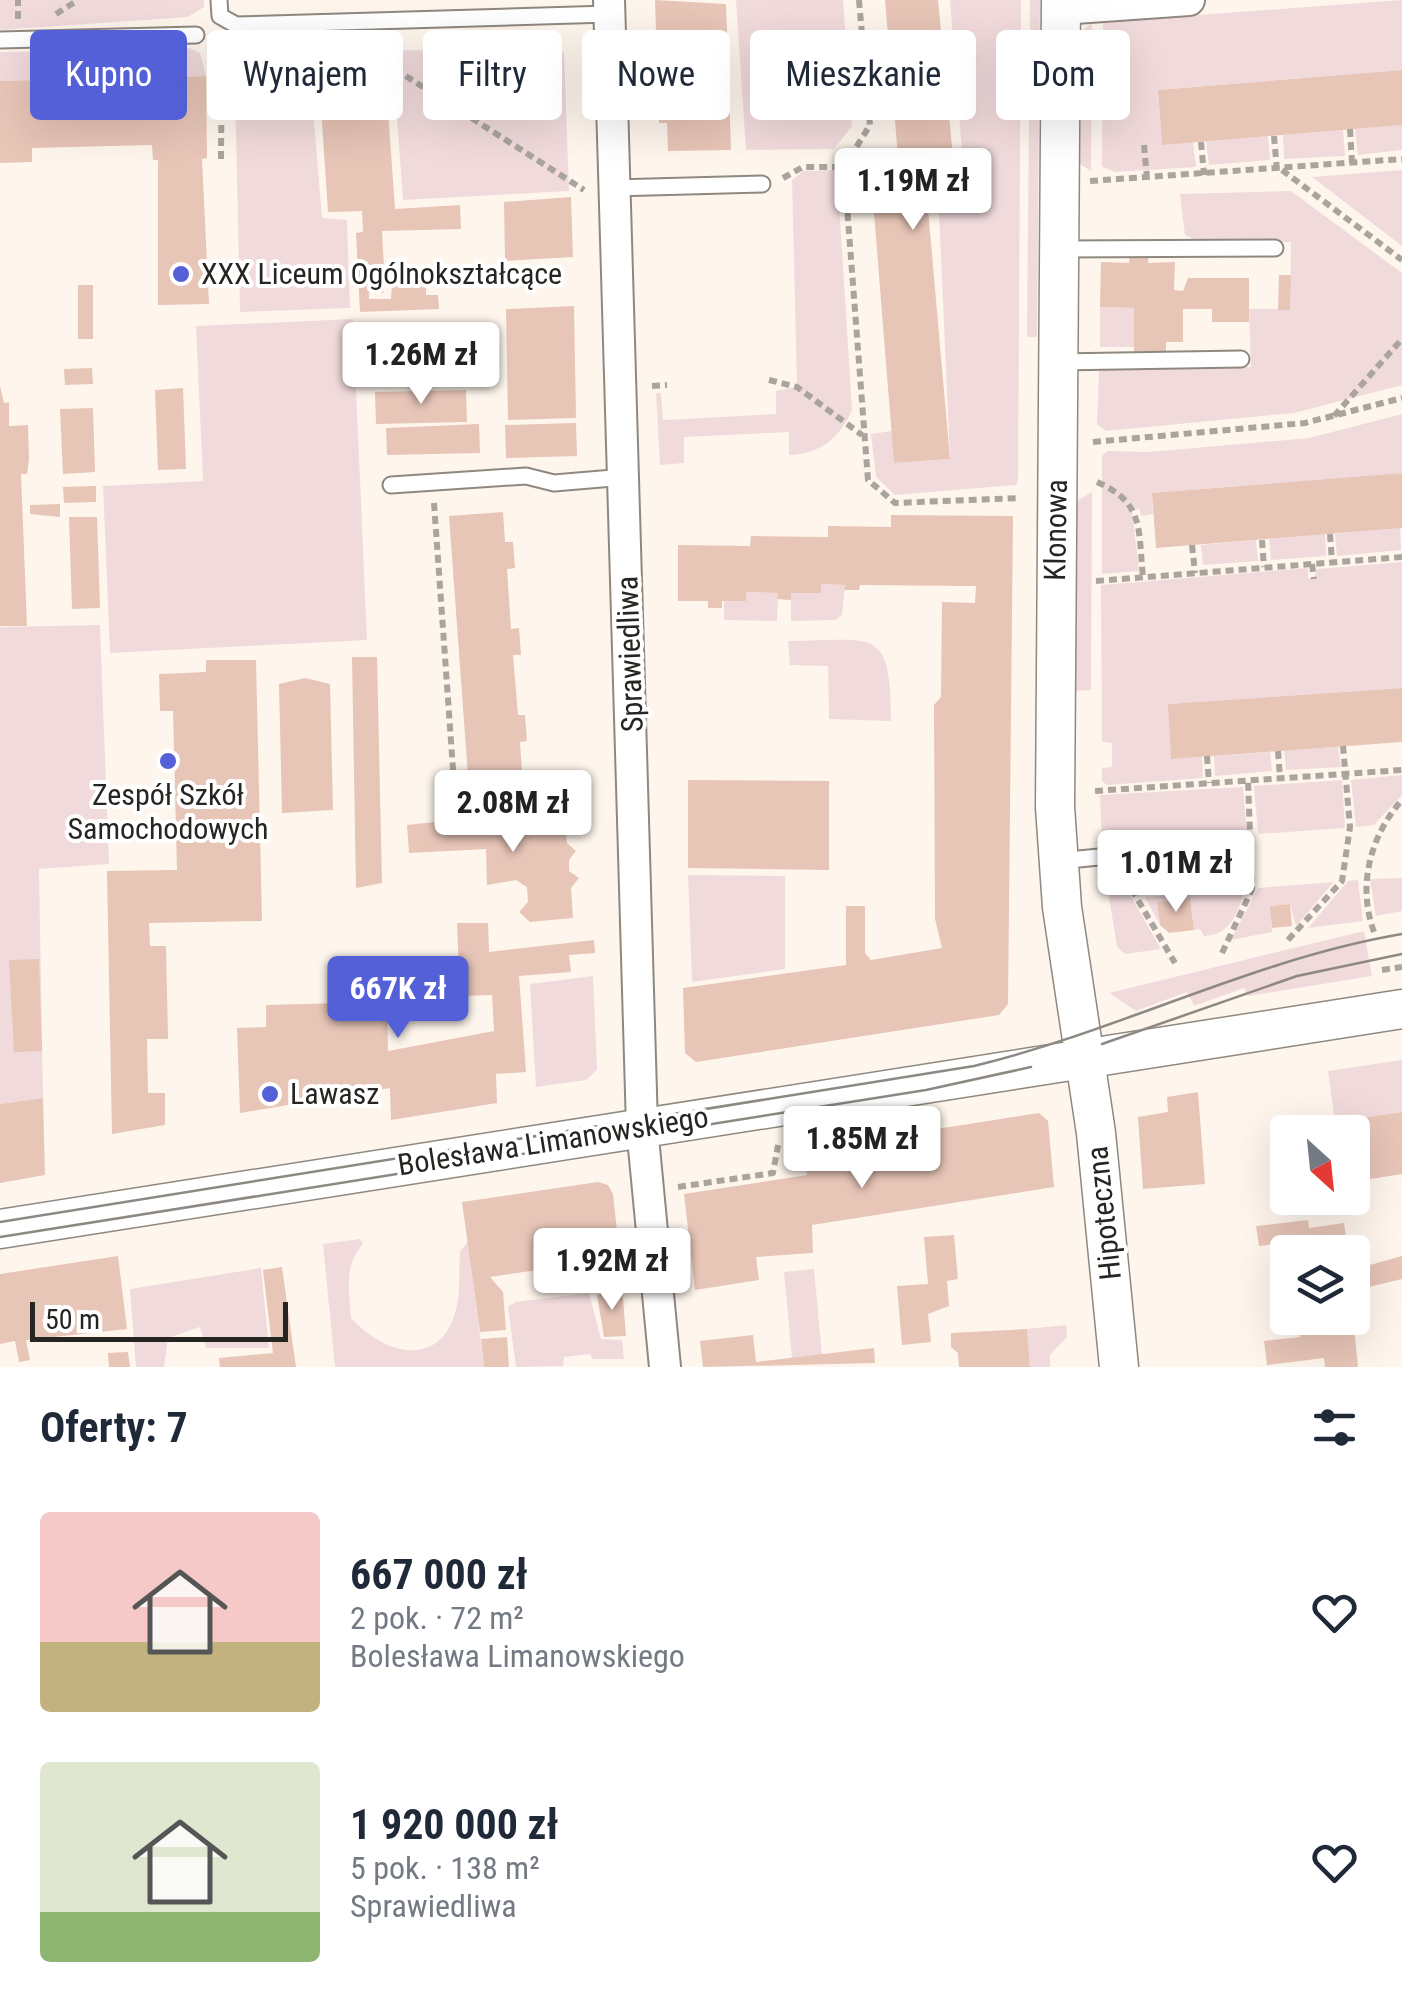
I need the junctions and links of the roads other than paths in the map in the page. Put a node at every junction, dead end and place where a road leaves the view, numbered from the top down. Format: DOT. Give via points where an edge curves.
graph roads {
  1 [pos="219,0"];
  2 [pos="1189,0"];
  3 [pos="1061,5"];
  4 [pos="609,7"];
  5 [pos="196,34"];
  6 [pos="0,40"];
  7 [pos="762,184"];
  8 [pos="612,191"];
  9 [pos="1276,248"];
  10 [pos="1058,249"];
  11 [pos="1241,359"];
  12 [pos="1058,362"];
  13 [pos="625,477"];
  14 [pos="391,484"];
  15 [pos="1130,854"];
  16 [pos="1058,861"];
  17 [pos="1387,980"];
  18 [pos="1085,1058"];
  19 [pos="642,1127"];
  20 [pos="0,1229"];
  21 [pos="664,1367"];
  22 [pos="1119,1367"];
  1 -- 4 [label="lane" via="226,22"];
  2 -- 3 [label="street"];
  3 -- 10 [label="street, Klonowa"];
  4 -- 8 [label="street, Sprawiedliwa"];
  5 -- 6 [label="lane"];
  7 -- 8 [label="lane"];
  8 -- 13 [label="street, Sprawiedliwa"];
  9 -- 10 [label="lane"];
  10 -- 12 [label="street, Klonowa"];
  11 -- 12 [label="lane"];
  12 -- 16 [label="street, Klonowa"];
  13 -- 14 [label="lane"];
  13 -- 19 [label="street, Sprawiedliwa"];
  15 -- 16 [label="lane"];
  16 -- 18 [label="street, Klonowa"];
  17 -- 18 [label="street, Bolesława Limanowskiego"];
  18 -- 19 [label="street, Bolesława Limanowskiego"];
  18 -- 22 [label="street, Hipoteczna"];
  19 -- 20 [label="street, Bolesława Limanowskiego"];
  19 -- 21 [label="street, Sprawiedliwa"];
}
